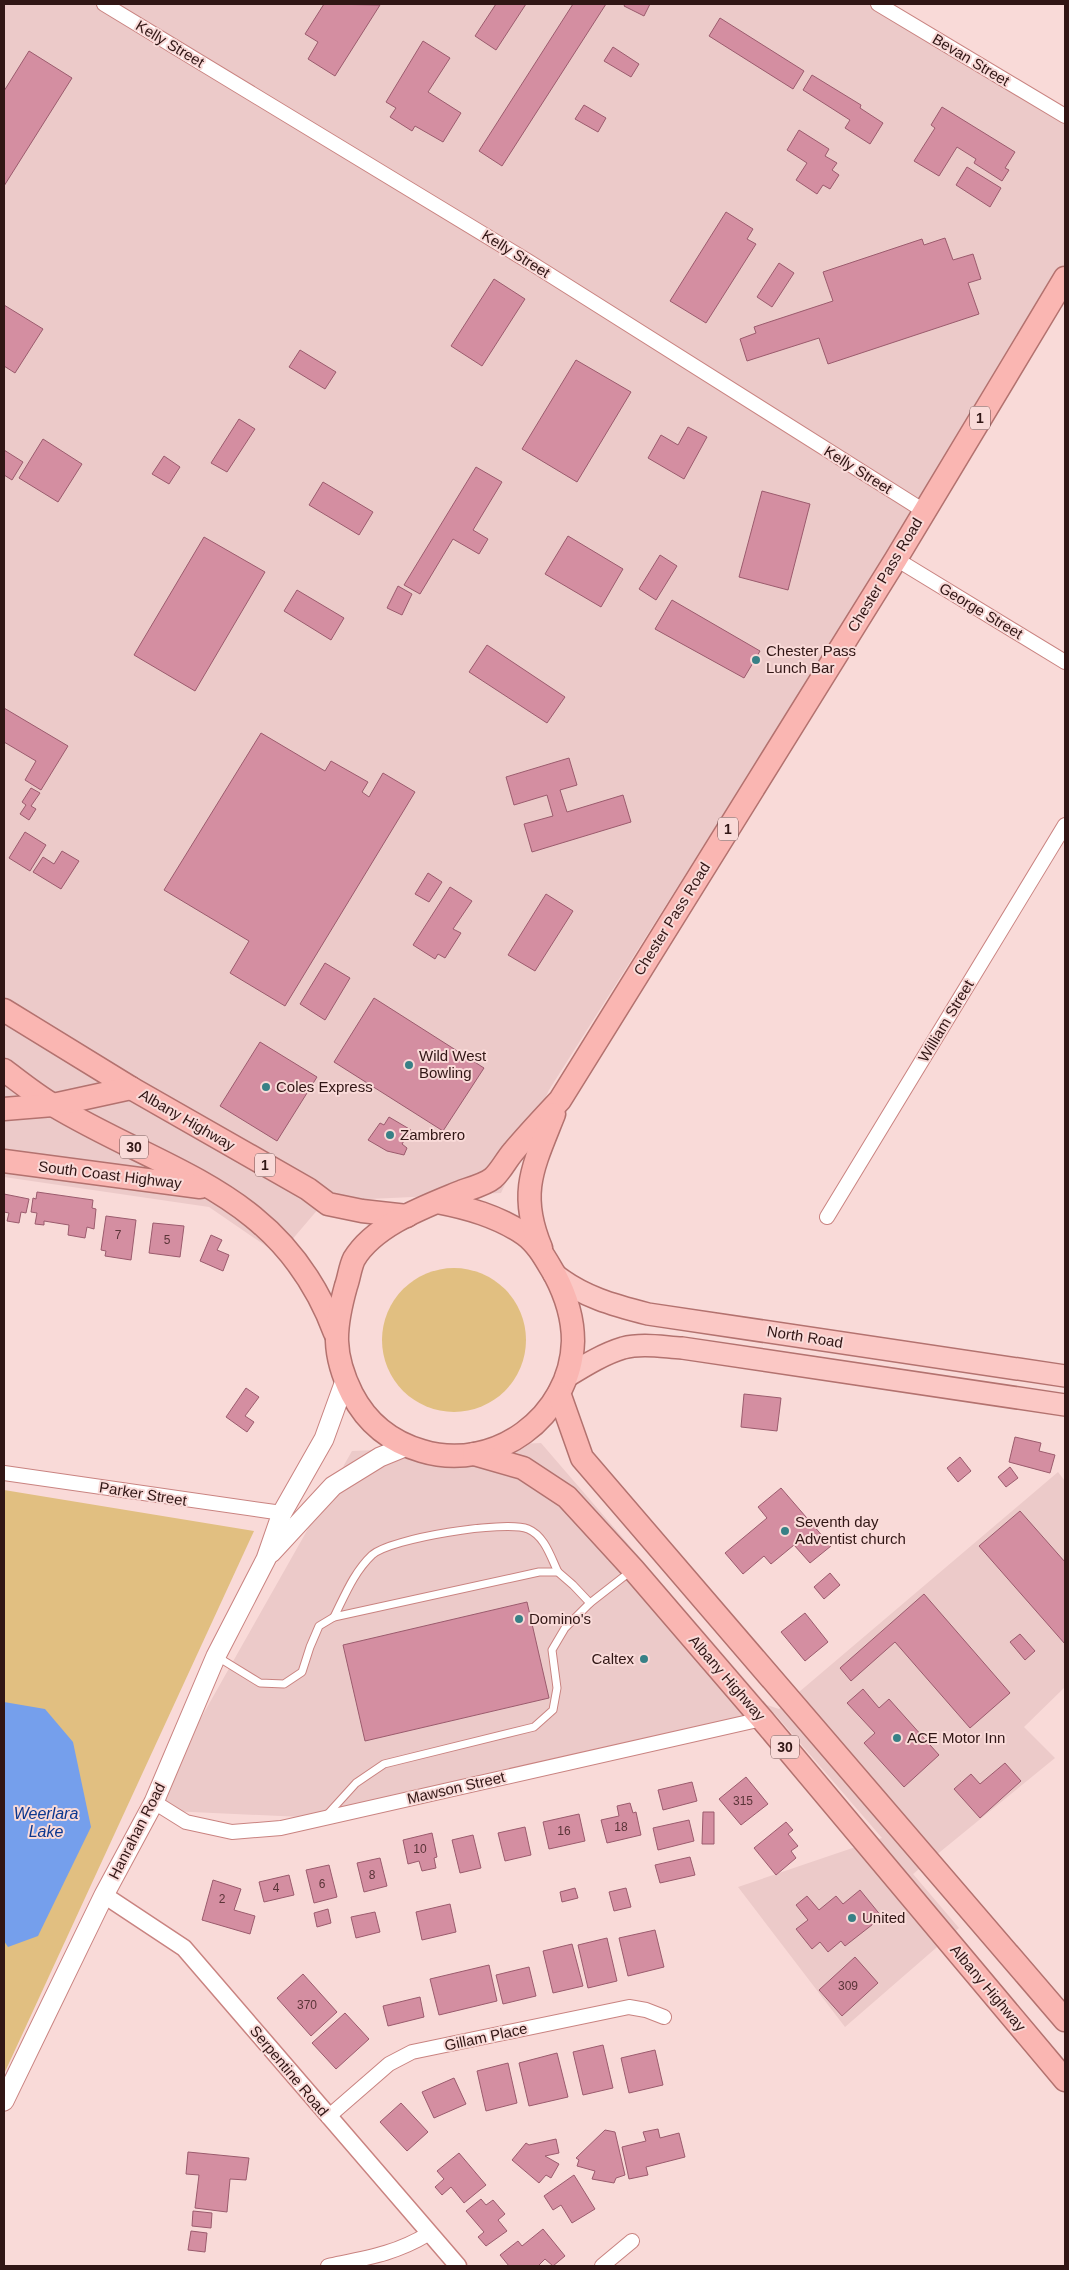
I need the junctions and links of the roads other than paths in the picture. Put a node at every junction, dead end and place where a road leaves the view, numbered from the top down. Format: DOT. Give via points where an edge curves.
graph roads {
  1 [pos="104,4"];
  2 [pos="878,4"];
  3 [pos="1065,116"];
  4 [pos="1065,278"];
  5 [pos="924,511"];
  6 [pos="896,559"];
  7 [pos="1065,662"];
  8 [pos="1065,825"];
  9 [pos="4,1010"];
  10 [pos="4,1070"];
  11 [pos="131,1088"];
  12 [pos="560,1100"];
  13 [pos="53,1105"];
  14 [pos="4,1109"];
  15 [pos="4,1162"];
  16 [pos="216,1189"];
  17 [pos="437,1202"];
  18 [pos="407,1216"];
  19 [pos="827,1216"];
  20 [pos="544,1254"];
  21 [pos="554,1274"];
  22 [pos="336,1333"];
  23 [pos="1065,1376"];
  24 [pos="345,1380"];
  25 [pos="563,1385"];
  26 [pos="1065,1405"];
  27 [pos="407,1446"];
  28 [pos="474,1454"];
  29 [pos="4,1473"];
  30 [pos="282,1513"];
  31 [pos="266,1559"];
  32 [pos="633,1569"];
  33 [pos="558,1572"];
  34 [pos="590,1603"];
  35 [pos="334,1617"];
  36 [pos="216,1656"];
  37 [pos="762,1719"];
  38 [pos="154,1802"];
  39 [pos="324,1818"];
  40 [pos="104,1894"];
  41 [pos="664,2016"];
  42 [pos="1065,2020"];
  43 [pos="1065,2080"];
  44 [pos="4,2101"];
  45 [pos="328,2117"];
  46 [pos="428,2234"];
  47 [pos="632,2241"];
  48 [pos="328,2266"];
  49 [pos="458,2266"];
  50 [pos="602,2266"];
  1 -- 5 [label="street, Kelly Street" via="531,263"];
  2 -- 3 [label="street, Bevan Street"];
  4 -- 5 [label="highway, Chester Pass Road / 1"];
  5 -- 6 [label="highway, Chester Pass Road / 1"];
  6 -- 7 [label="street, George Street"];
  6 -- 12 [label="highway, Chester Pass Road / 1"];
  8 -- 19 [label="street, William Street"];
  9 -- 11 [label="highway, Albany Highway"];
  10 -- 13 [label="highway, 30"];
  11 -- 13 [label="highway"];
  11 -- 18 [label="highway, Albany Highway / 1" via="308,1189 328,1204"];
  12 -- 17 [label="highway, Chester Pass Road / 1" via="492,1179"];
  12 -- 20 [label="highway, Chester Pass Road / 1" via="533,1166 528,1193 531,1225"];
  13 -- 14 [label="highway"];
  13 -- 16 [label="highway, 30"];
  15 -- 16 [label="highway, South Coast Highway / 1"];
  16 -- 22 [label="highway, 1" via="258,1220 291,1252 327,1309"];
  17 -- 18 [label="highway, 1"];
  17 -- 20 [label="highway, 1" via="490,1215 525,1235"];
  18 -- 22 [label="highway, 1" via="377,1232 354,1260"];
  20 -- 21 [label="highway, 1"];
  21 -- 23 [label="main road, North Road" via="592,1298 648,1314"];
  21 -- 25 [label="highway, 1" via="563,1290 572,1324 573,1342"];
  22 -- 24 [label="highway, 1" via="338,1357"];
  24 -- 27 [label="highway, 1" via="360,1409 374,1425"];
  24 -- 30 [label="main road, Hanrahan Road" via="324,1439"];
  25 -- 26 [label="main road, North Road" via="593,1361 623,1348 648,1346 682,1348"];
  25 -- 28 [label="highway, 1" via="549,1408 524,1434"];
  25 -- 42 [label="highway, 30" via="582,1458"];
  27 -- 28 [label="highway, 1" via="440,1456"];
  27 -- 31 [label="main road, Hanrahan Road" via="380,1457 333,1486"];
  28 -- 32 [label="highway, Albany Highway / 30" via="523,1468 567,1497"];
  29 -- 30 [label="street, Parker Street"];
  30 -- 31 [label="main road, Hanrahan Road"];
  31 -- 36 [label="main road, Hanrahan Road"];
  32 -- 34 [label="lane"];
  32 -- 37 [label="highway, Albany Highway / 30"];
  33 -- 34 [label="lane"];
  33 -- 35 [label="lane" via="539,1572"];
  33 -- 35 [label="lane" via="543,1541 529,1530 509,1526 414,1539 373,1554 352,1580"];
  34 -- 39 [label="lane" via="565,1628 552,1650 557,1688 554,1710 534,1726 384,1764 356,1783"];
  35 -- 36 [label="lane" via="320,1626 302,1672 284,1684 260,1683"];
  36 -- 38 [label="main road, Hanrahan Road"];
  37 -- 39 [label="street, Mawson Street"];
  37 -- 43 [label="highway, Albany Highway / 30"];
  38 -- 39 [label="street, Mawson Street" via="186,1822 232,1832 281,1828"];
  38 -- 40 [label="main road, Hanrahan Road"];
  40 -- 44 [label="main road, Hanrahan Road"];
  40 -- 45 [label="street, Serpentine Road" via="184,1948"];
  41 -- 45 [label="street, Gillam Place" via="629,2007 412,2052 389,2064"];
  45 -- 46 [label="street, Serpentine Road"];
  46 -- 48 [label="street" via="392,2253"];
  46 -- 49 [label="street, Serpentine Road"];
  47 -- 50 [label="street"];
}
